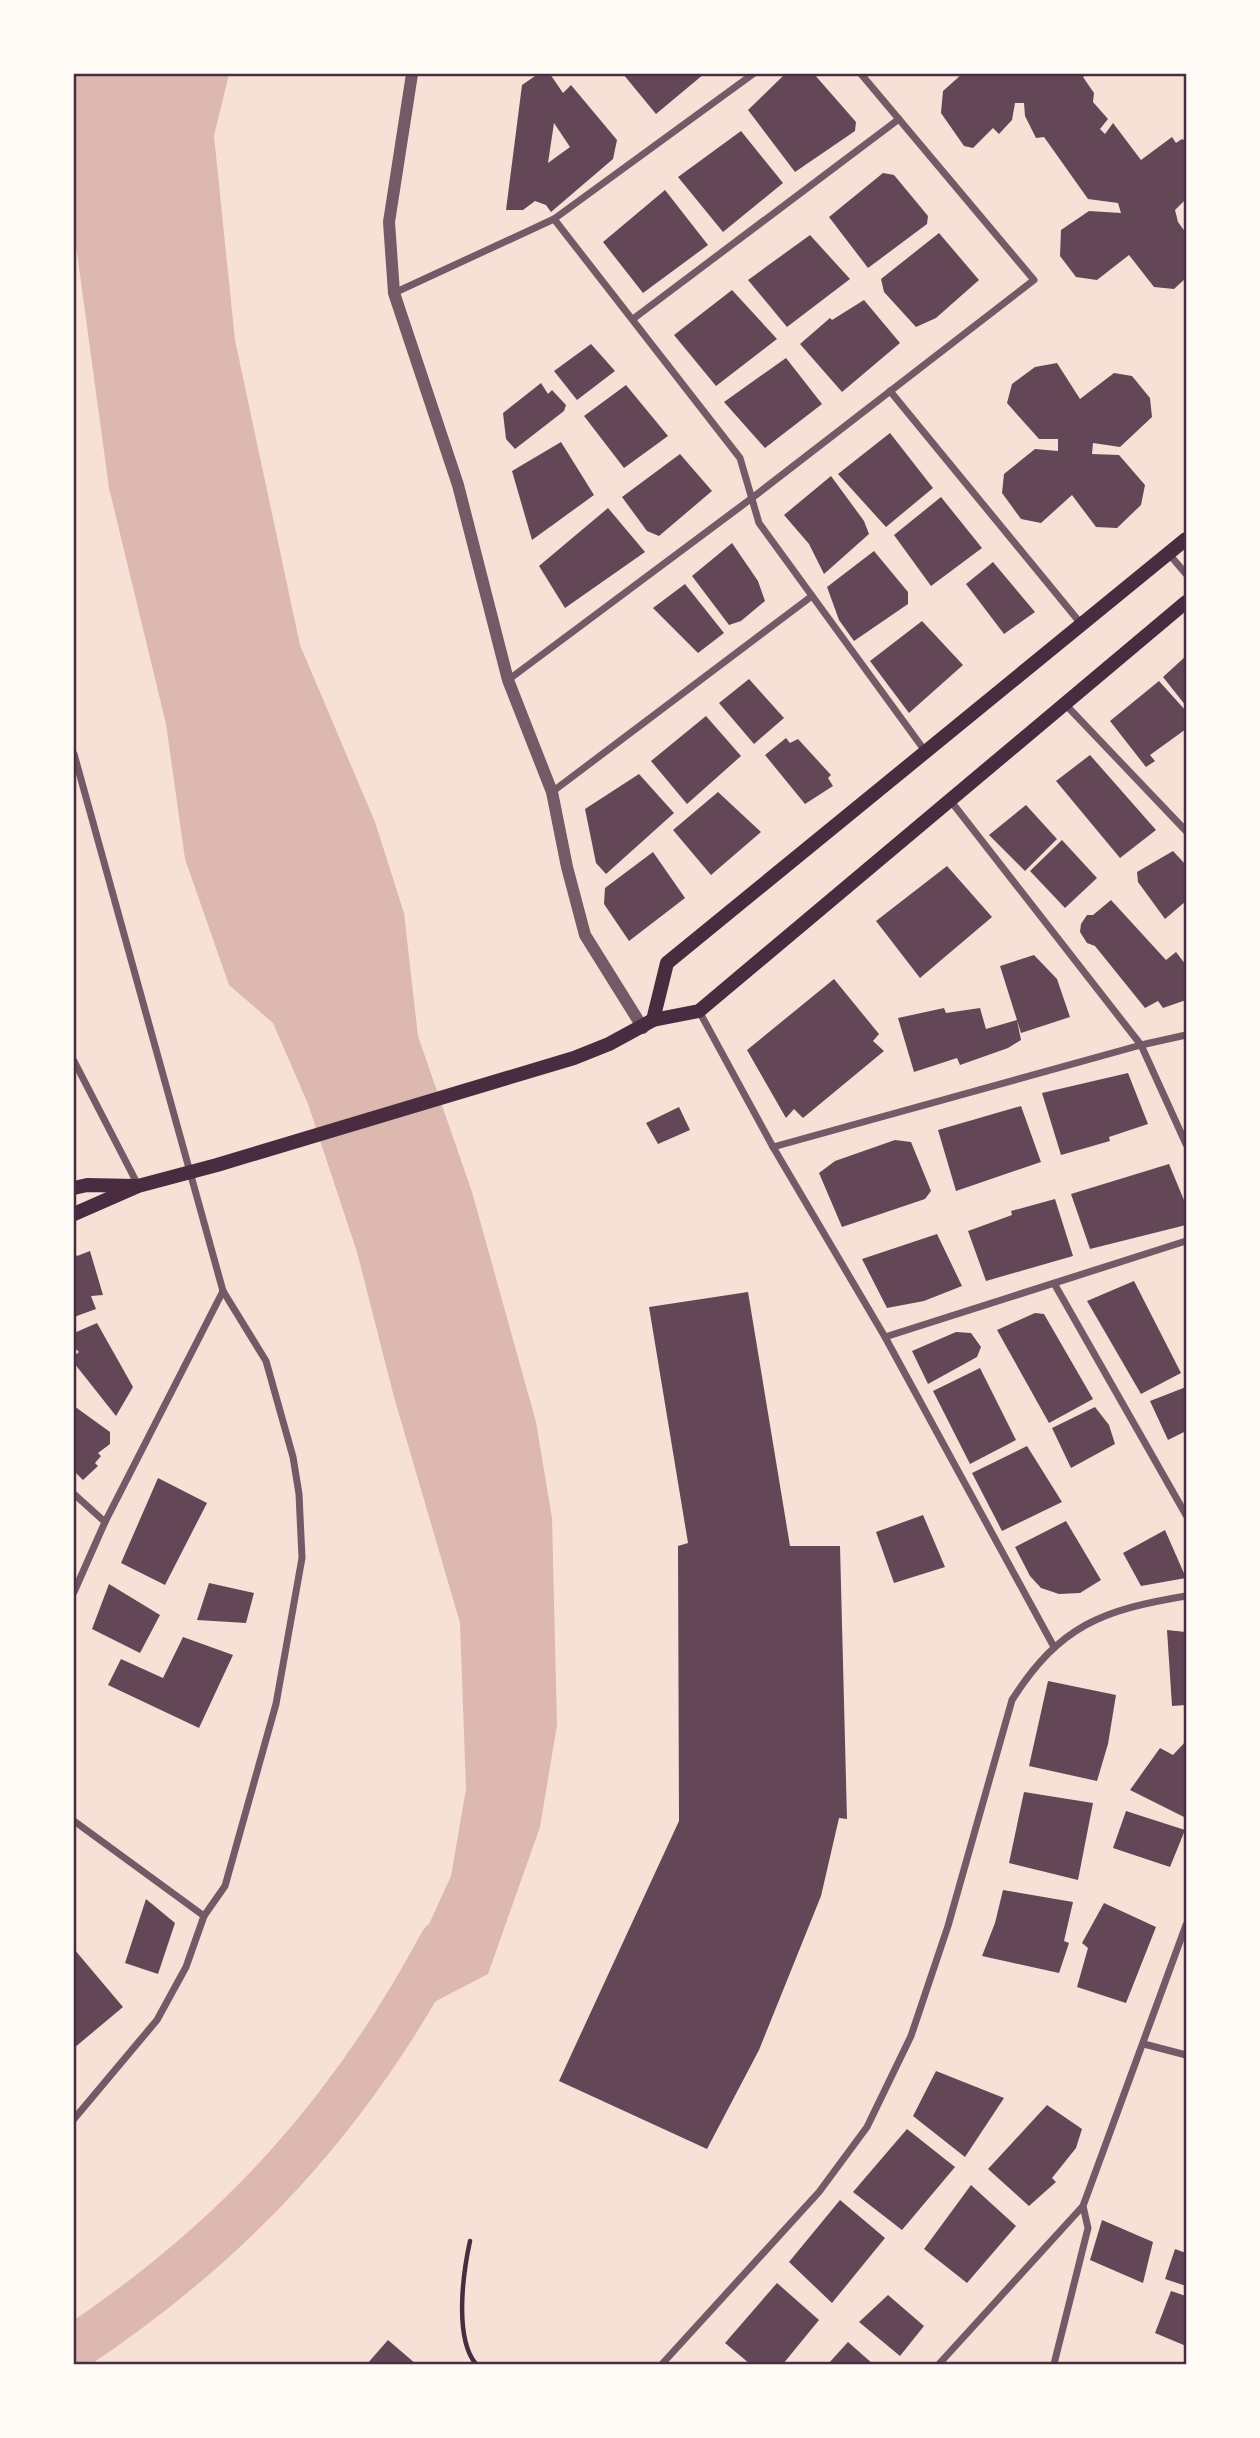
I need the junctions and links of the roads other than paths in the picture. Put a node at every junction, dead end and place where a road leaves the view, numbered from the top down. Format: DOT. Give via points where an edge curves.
graph roads {
  1 [pos="412,74"];
  2 [pos="753,74"];
  3 [pos="861,74"];
  4 [pos="899,119"];
  5 [pos="554,219"];
  6 [pos="394,293"];
  7 [pos="632,319"];
  8 [pos="890,391"];
  9 [pos="752,498"];
  10 [pos="1186,540"];
  11 [pos="1169,554"];
  12 [pos="1186,574"];
  13 [pos="812,596"];
  14 [pos="1186,602"];
  15 [pos="1083,625"];
  16 [pos="508,680"];
  17 [pos="1065,704"];
  18 [pos="926,752"];
  19 [pos="74,754"];
  20 [pos="552,792"];
  21 [pos="950,800"];
  22 [pos="1186,831"];
  23 [pos="699,1011"];
  24 [pos="648,1024"];
  25 [pos="1186,1035"];
  26 [pos="1141,1045"];
  27 [pos="74,1061"];
  28 [pos="1186,1144"];
  29 [pos="773,1147"];
  30 [pos="189,1172"];
  31 [pos="138,1186"];
  32 [pos="74,1188"];
  33 [pos="79,1213"];
  34 [pos="1186,1241"];
  35 [pos="1055,1285"];
  36 [pos="223,1291"];
  37 [pos="886,1337"];
  38 [pos="74,1494"];
  39 [pos="1186,1515"];
  40 [pos="105,1521"];
  41 [pos="74,1592"];
  42 [pos="1186,1596"];
  43 [pos="1054,1647"];
  44 [pos="74,1821"];
  45 [pos="204,1916"];
  46 [pos="1186,1925"];
  47 [pos="1144,2044"];
  48 [pos="1186,2055"];
  49 [pos="74,2119"];
  50 [pos="1083,2206"];
  51 [pos="662,2364"];
  52 [pos="939,2364"];
  53 [pos="1054,2364"];
  1 -- 6 [label="street" via="389,222"];
  2 -- 5 [label="street"];
  3 -- 4 [label="street"];
  4 -- 7 [label="street"];
  4 -- 8 [label="street" via="1034,280"];
  5 -- 6 [label="street"];
  5 -- 7 [label="street"];
  6 -- 16 [label="street" via="458,485"];
  7 -- 9 [label="street" via="740,458"];
  8 -- 9 [label="street"];
  8 -- 15 [label="street"];
  9 -- 13 [label="street" via="759,523"];
  9 -- 16 [label="street"];
  10 -- 11 [label="main road"];
  11 -- 12 [label="street"];
  11 -- 15 [label="main road"];
  13 -- 18 [label="street"];
  13 -- 20 [label="street"];
  14 -- 17 [label="main road"];
  15 -- 18 [label="main road"];
  16 -- 20 [label="street"];
  17 -- 21 [label="main road"];
  17 -- 22 [label="street"];
  18 -- 24 [label="main road" via="667,963"];
  19 -- 30 [label="street"];
  20 -- 24 [label="street" via="585,936"];
  21 -- 23 [label="main road"];
  21 -- 26 [label="street"];
  23 -- 24 [label="main road"];
  23 -- 29 [label="street"];
  24 -- 30 [label="main road" via="574,1058"];
  25 -- 26 [label="street"];
  26 -- 28 [label="street"];
  26 -- 29 [label="street"];
  27 -- 31 [label="street"];
  29 -- 37 [label="street"];
  30 -- 31 [label="main road"];
  30 -- 36 [label="street"];
  31 -- 32 [label="main road"];
  31 -- 33 [label="main road"];
  34 -- 35 [label="street"];
  35 -- 37 [label="street"];
  35 -- 39 [label="street"];
  36 -- 40 [label="street"];
  36 -- 45 [label="street" via="266,1361 293,1457 302,1558 276,1704 225,1886"];
  37 -- 43 [label="street"];
  38 -- 40 [label="street"];
  40 -- 41 [label="street"];
  42 -- 43 [label="street" via="1107,1613"];
  43 -- 51 [label="street" via="1033,1667 1012,1700 948,1926 911,2035 867,2127 811,2202"];
  44 -- 45 [label="street"];
  45 -- 49 [label="street" via="186,1967 157,2020"];
  46 -- 47 [label="street"];
  47 -- 48 [label="street"];
  47 -- 50 [label="street"];
  50 -- 52 [label="street"];
  50 -- 53 [label="street" via="1088,2228"];
}
